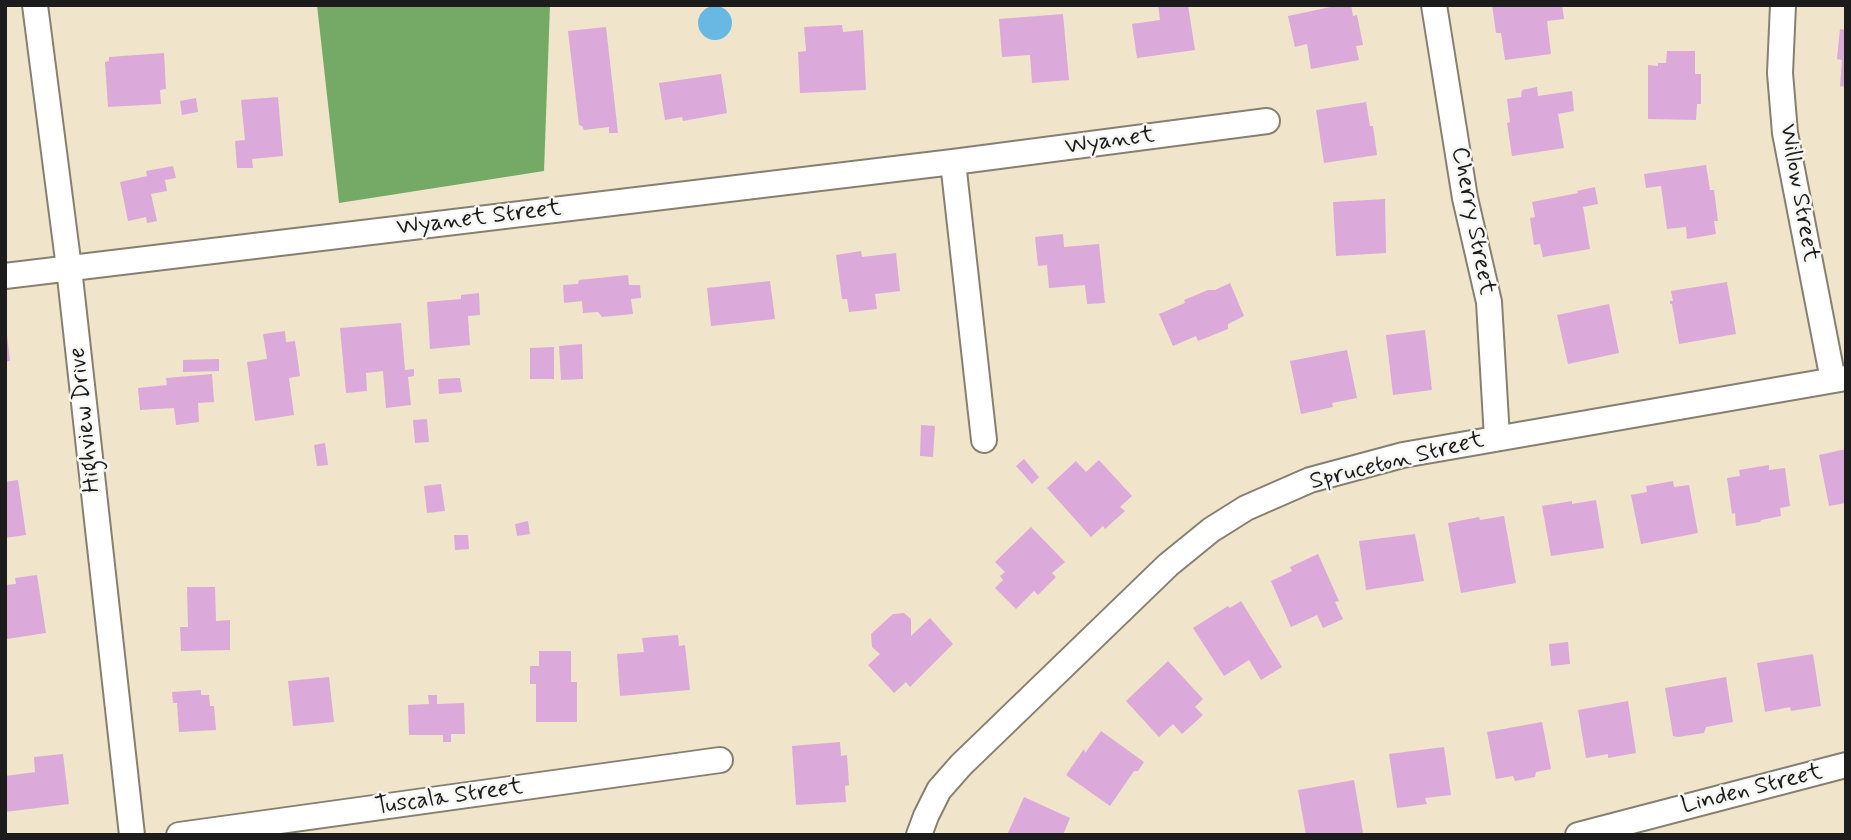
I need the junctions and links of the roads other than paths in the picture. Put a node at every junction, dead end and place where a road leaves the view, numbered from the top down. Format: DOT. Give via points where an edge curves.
graph roads {
  1 [pos="35,5"];
  2 [pos="1434,5"];
  3 [pos="1783,5"];
  4 [pos="1267,121"];
  5 [pos="953,163"];
  6 [pos="69,268"];
  7 [pos="5,276"];
  8 [pos="1839,379"];
  9 [pos="1497,438"];
  10 [pos="984,440"];
  11 [pos="720,760"];
  12 [pos="1846,765"];
  13 [pos="132,835"];
  14 [pos="179,835"];
  15 [pos="919,835"];
  16 [pos="1578,835"];
  1 -- 6 [label="street, Highview Drive"];
  2 -- 9 [label="street, Cherry Street" via="1465,198 1489,302"];
  3 -- 8 [label="street, Willow Street" via="1780,73 1785,132"];
  4 -- 5 [label="street, Wyanet"];
  5 -- 6 [label="street, Wyanet Street"];
  5 -- 10 [label="street"];
  6 -- 7 [label="street, Wyanet Street"];
  6 -- 13 [label="street, Highview Drive"];
  8 -- 9 [label="street, Spruceton Street"];
  9 -- 15 [label="street, Spruceton Street" via="1310,480 1246,508 1211,530 1168,565 961,765 939,790"];
  11 -- 14 [label="street, Tuscala Street"];
  12 -- 16 [label="street, Linden Street"];
}
